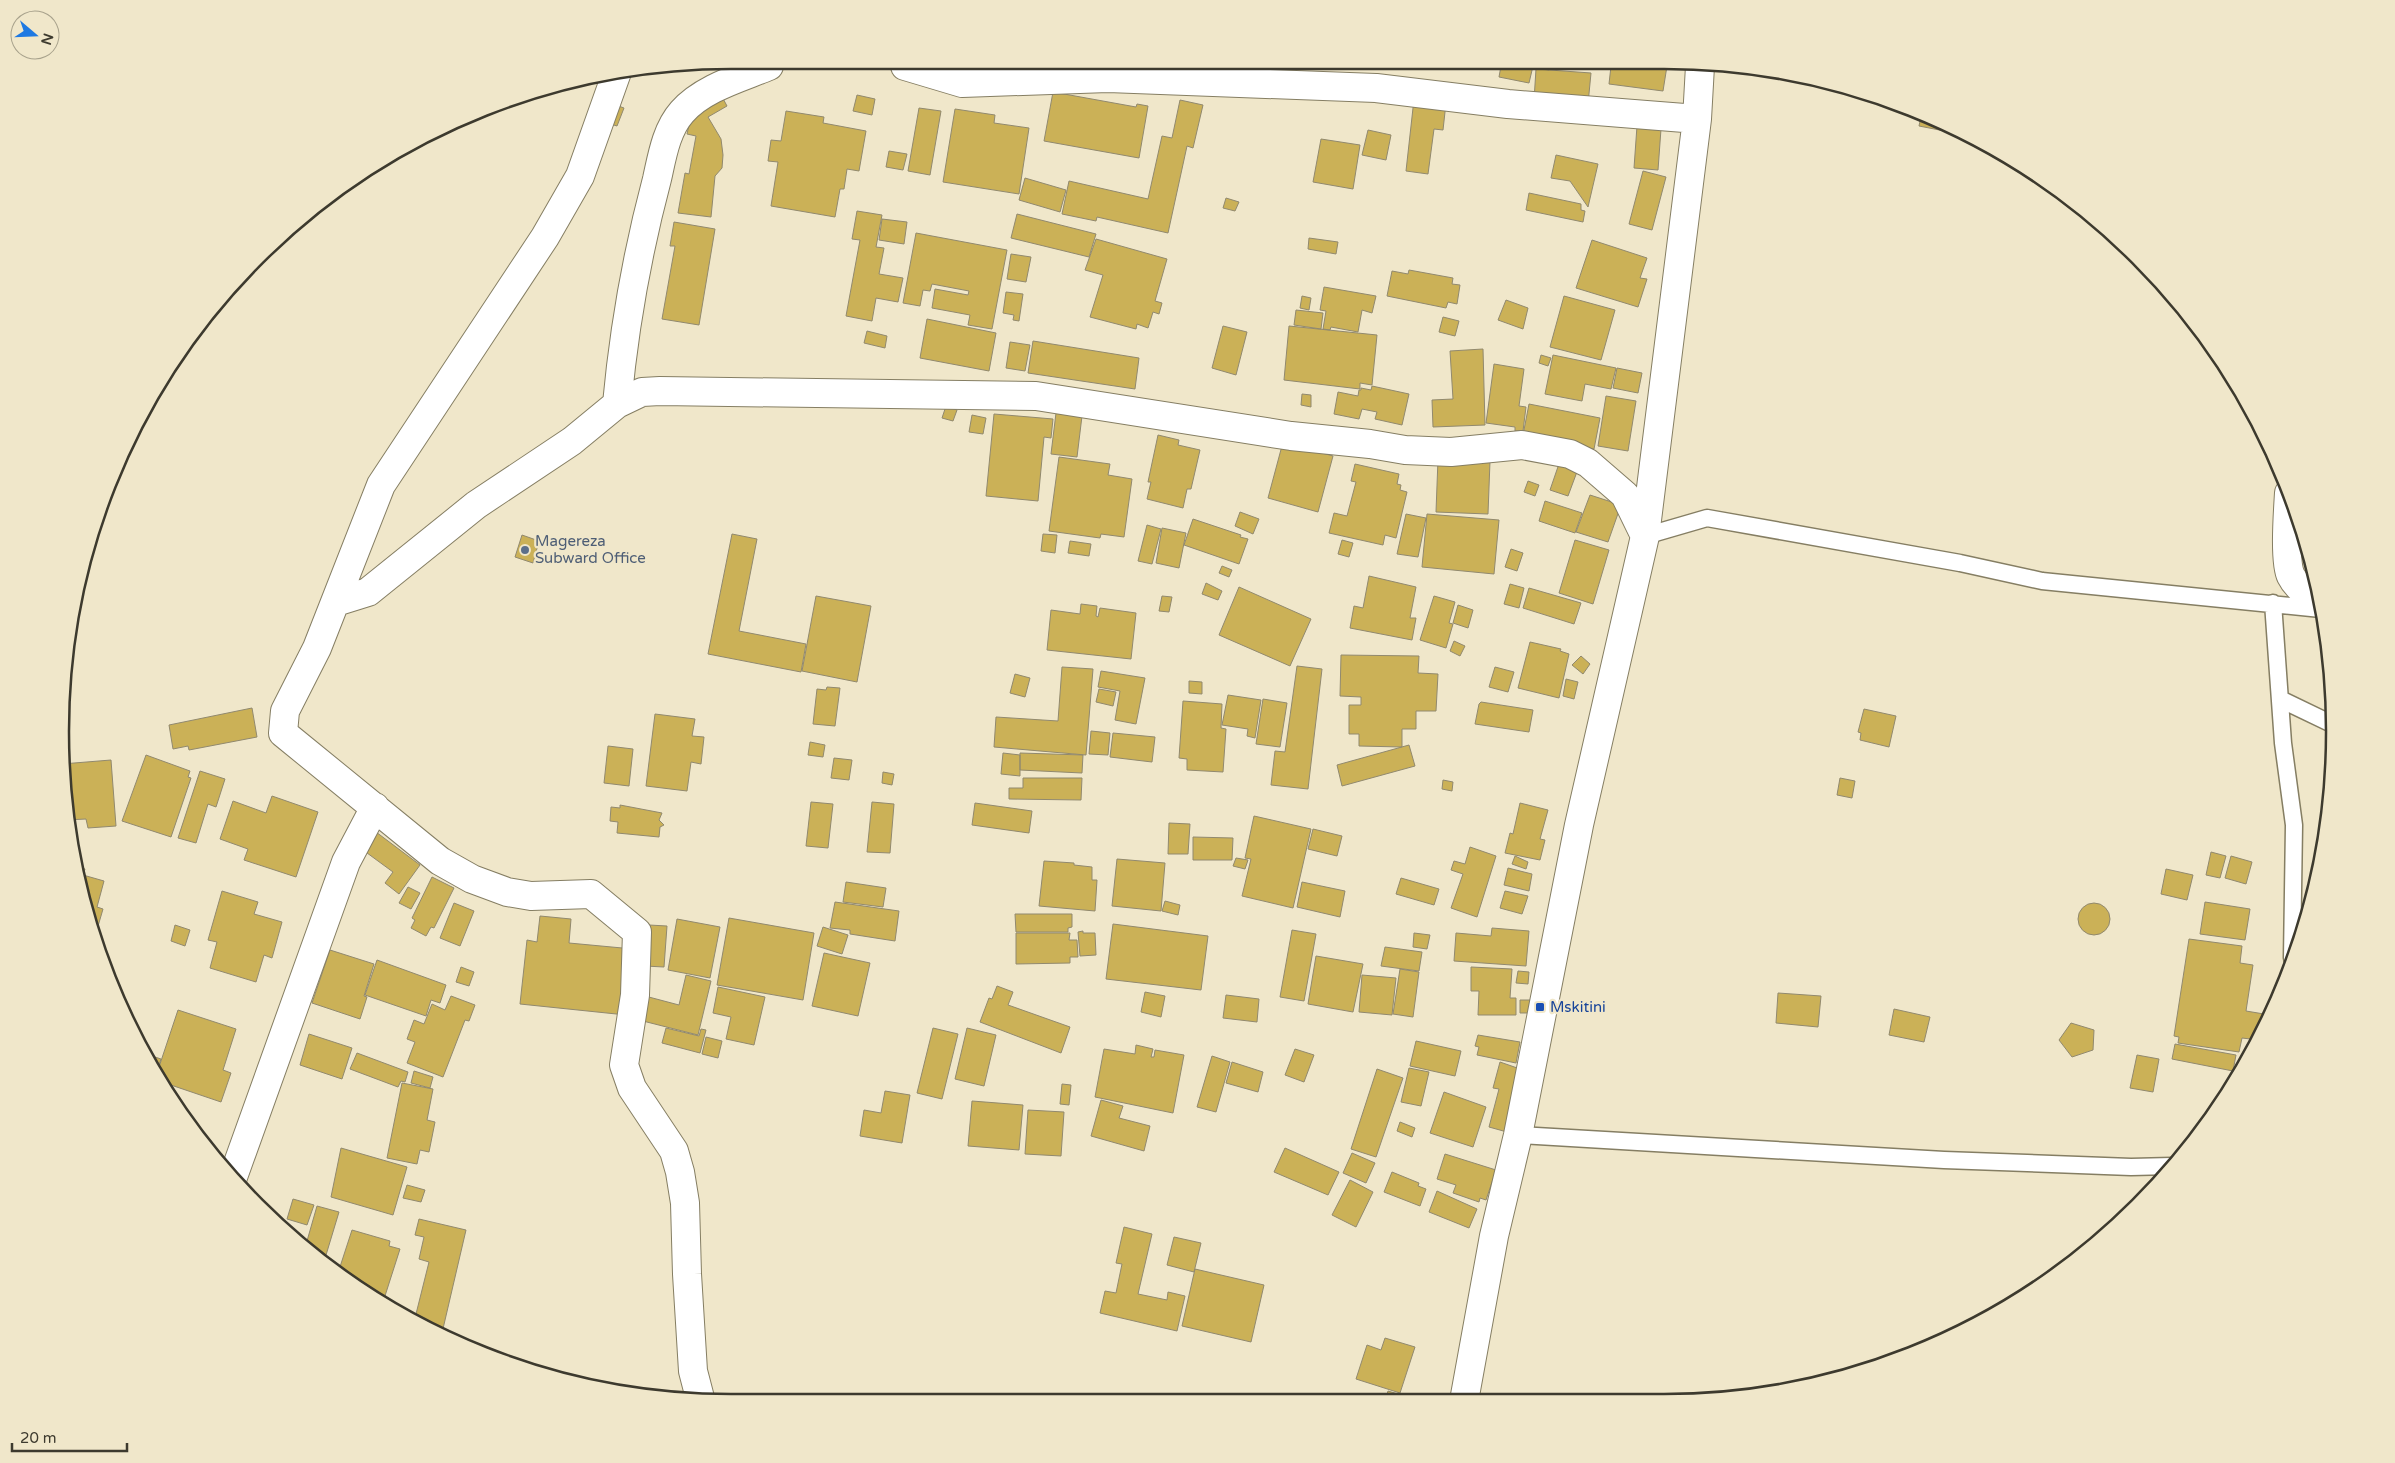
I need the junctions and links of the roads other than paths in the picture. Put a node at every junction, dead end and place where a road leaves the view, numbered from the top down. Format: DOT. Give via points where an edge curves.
graph roads {
  1 [pos="762,69"];
  2 [pos="915,69"];
  3 [pos="1700,70"];
  4 [pos="614,79"];
  5 [pos="1697,119"];
  6 [pos="618,404"];
  7 [pos="2288,509"];
  8 [pos="1645,536"];
  9 [pos="2313,598"];
  10 [pos="336,602"];
  11 [pos="2273,603"];
  12 [pos="2315,608"];
  13 [pos="2280,699"];
  14 [pos="2326,721"];
  15 [pos="375,807"];
  16 [pos="2292,941"];
  17 [pos="1518,1135"];
  18 [pos="2164,1166"];
  19 [pos="235,1170"];
  20 [pos="699,1393"];
  21 [pos="1465,1394"];
  1 -- 6 [label="street" via="696,100 681,113 667,139 635,270 624,336"];
  2 -- 5 [label="street" via="962,83 1108,78 1376,88 1508,104"];
  3 -- 5 [label="street"];
  4 -- 10 [label="street" via="576,182 545,237 381,485"];
  5 -- 8 [label="street"];
  6 -- 8 [label="street" via="642,392 660,391 1036,396 1291,436 1405,450 1451,452 1522,445 1570,454 1588,462 1625,495"];
  6 -- 10 [label="street" via="565,446 476,505 368,592"];
  7 -- 9 [label="street" via="2290,574 2302,591"];
  8 -- 11 [label="lane" via="1707,518 1960,563 2042,581"];
  8 -- 17 [label="street" via="1579,825"];
  10 -- 15 [label="street" via="285,712 282,733"];
  11 -- 12 [label="lane"];
  11 -- 13 [label="lane"];
  13 -- 14 [label="lane"];
  13 -- 16 [label="lane" via="2294,825"];
  15 -- 19 [label="street" via="346,862"];
  15 -- 20 [label="street" via="440,861 472,879 507,892 531,896 592,894 636,932 635,995 624,1066 632,1088 674,1151 682,1179 693,1371"];
  17 -- 18 [label="lane" via="1944,1160"];
  17 -- 21 [label="street" via="1494,1236"];
}
